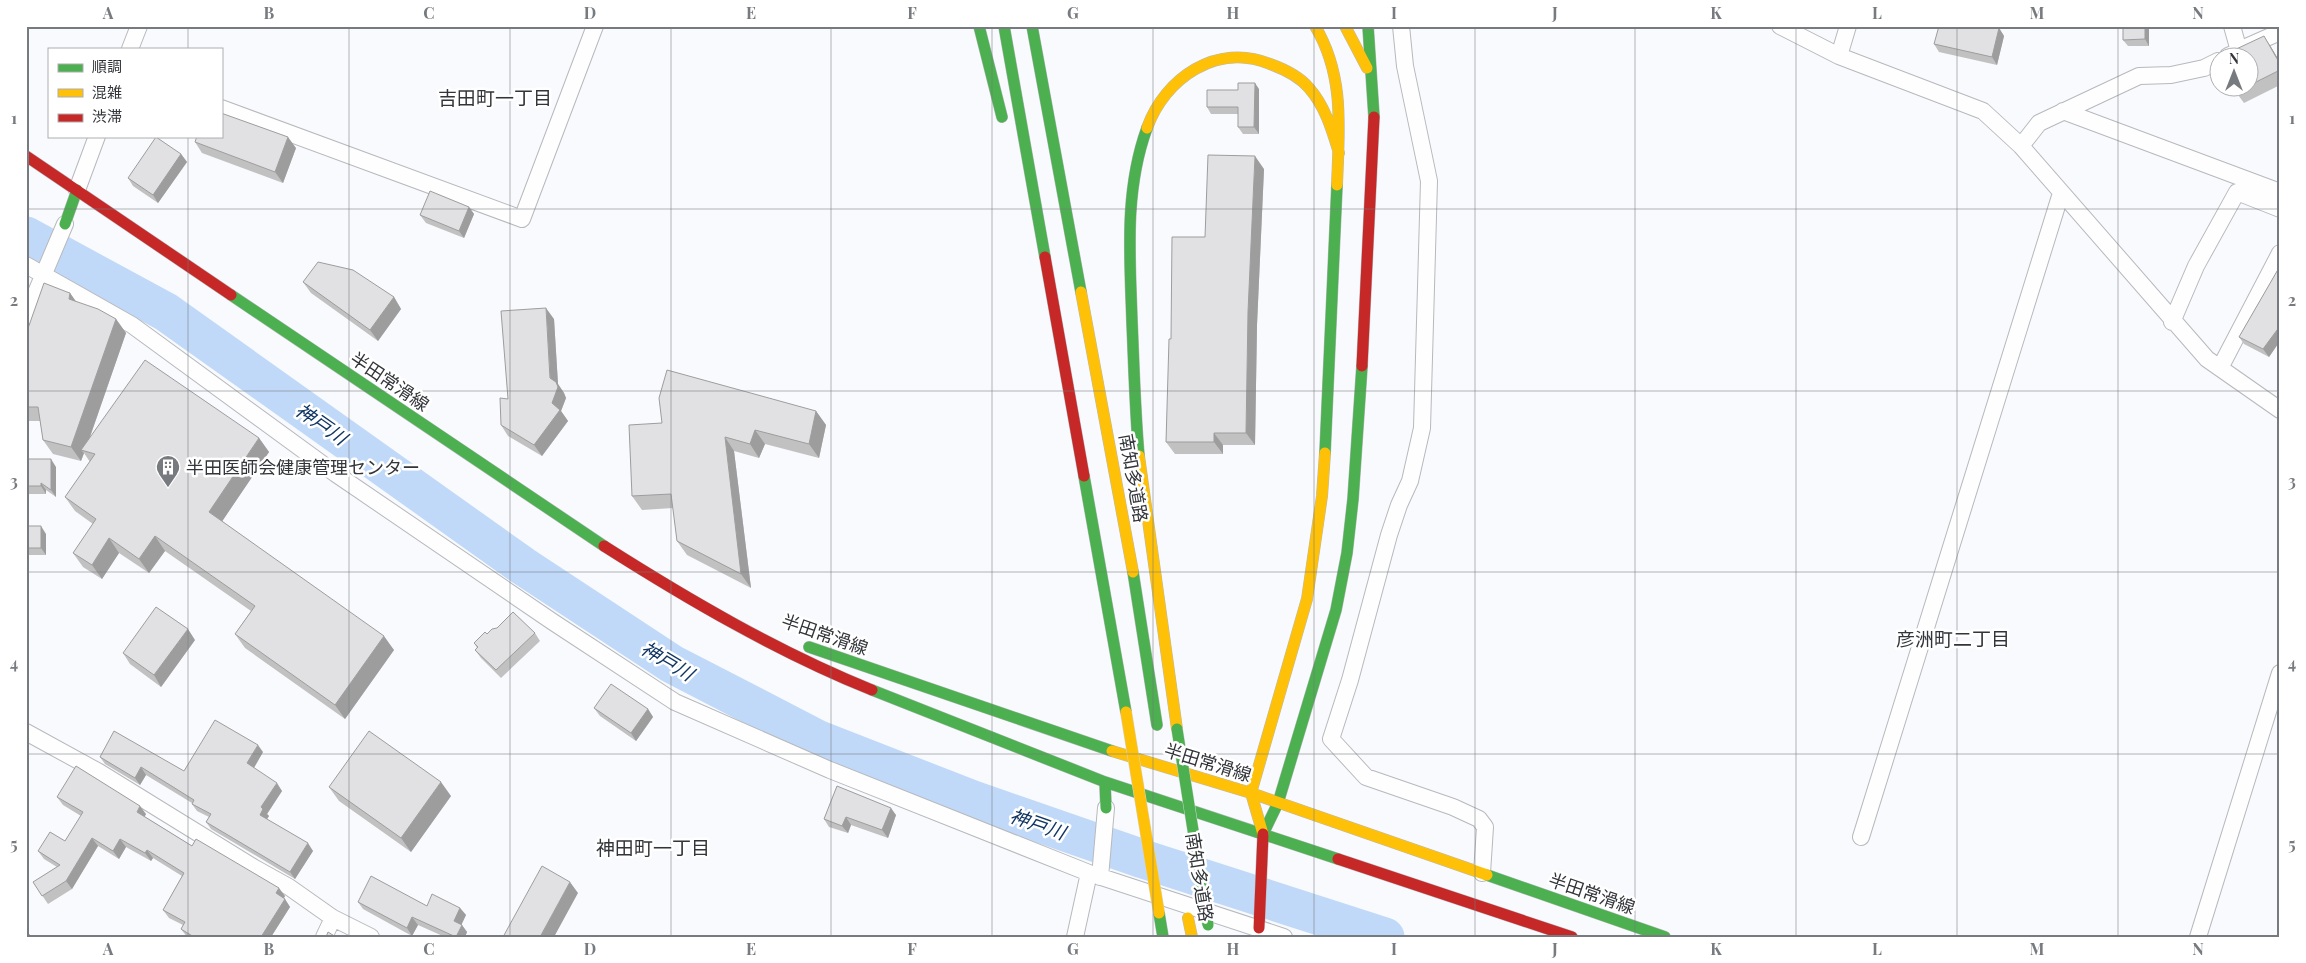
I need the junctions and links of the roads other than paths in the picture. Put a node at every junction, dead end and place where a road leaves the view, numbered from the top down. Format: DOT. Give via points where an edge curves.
graph roads {
  1 [pos="139,26"];
  2 [pos="595,26"];
  3 [pos="979,26"];
  4 [pos="1004,26"];
  5 [pos="1032,26"];
  6 [pos="1315,26"];
  7 [pos="1345,26"];
  8 [pos="1368,26"];
  9 [pos="1401,26"];
  10 [pos="1780,26"];
  11 [pos="1848,26"];
  12 [pos="2232,26"];
  13 [pos="2280,32"];
  14 [pos="130,48"];
  15 [pos="2232,48"];
  16 [pos="2245,48"];
  17 [pos="1839,56"];
  18 [pos="2208,66"];
  19 [pos="1371,76"];
  20 [pos="222,108"];
  21 [pos="2063,112"];
  22 [pos="1004,126"];
  23 [pos="96,138"];
  24 [pos="2021,146"];
  25 [pos="1339,154"];
  26 [pos="26,156"];
  27 [pos="78,190"];
  28 [pos="2280,192"];
  29 [pos="2061,193"];
  30 [pos="2280,209"];
  31 [pos="1026,222"];
  32 [pos="65,224"];
  33 [pos="1042,240"];
  34 [pos="2280,253"];
  35 [pos="26,265"];
  36 [pos="44,274"];
  37 [pos="26,316"];
  38 [pos="2172,322"];
  39 [pos="2220,368"];
  40 [pos="2280,410"];
  41 [pos="740,624"];
  42 [pos="2280,673"];
  43 [pos="1158,729"];
  44 [pos="26,732"];
  45 [pos="1162,752"];
  46 [pos="1105,782"];
  47 [pos="1251,793"];
  48 [pos="1278,803"];
  49 [pos="1106,808"];
  50 [pos="1172,817"];
  51 [pos="1263,834"];
  52 [pos="1861,838"];
  53 [pos="1097,871"];
  54 [pos="1482,873"];
  55 [pos="1184,891"];
  56 [pos="334,918"];
  57 [pos="1259,933"];
  58 [pos="324,937"];
  59 [pos="371,937"];
  60 [pos="1075,937"];
  61 [pos="1163,937"];
  62 [pos="1192,937"];
  63 [pos="1210,937"];
  64 [pos="1284,937"];
  65 [pos="1572,937"];
  66 [pos="1666,937"];
  67 [pos="2198,937"];
  1 -- 14 [label="street"];
  2 -- 20 [label="street" via="522,219"];
  3 -- 22 [label="main road"];
  4 -- 33 [label="main road"];
  5 -- 43 [label="main road, 南知多道路" via="1132,566"];
  6 -- 25 [label="main road" via="1327,44 1338,78"];
  7 -- 19 [label="main road"];
  8 -- 19 [label="main road"];
  9 -- 54 [label="street" via="1405,66 1429,181 1422,428 1410,481 1389,535 1331,740 1366,777 1479,819 1486,827"];
  10 -- 17 [label="street"];
  11 -- 17 [label="street"];
  12 -- 15 [label="street"];
  13 -- 16 [label="street"];
  17 -- 24 [label="street" via="1983,111"];
  18 -- 21 [label="street" via="2171,75 2139,76"];
  19 -- 48 [label="main road" via="1374,112 1366,314 1347,553 1336,610"];
  21 -- 24 [label="street" via="2039,123"];
  21 -- 28 [label="street"];
  23 -- 27 [label="street"];
  24 -- 29 [label="street"];
  25 -- 47 [label="main road" via="1334,313 1316,548 1297,637"];
  25 -- 63 [label="main road, bridge" via="1326,115 1309,88 1283,69 1254,57 1220,58 1192,68 1169,90 1151,116 1137,154 1130,202 1129,250 1135,411 1143,495"];
  26 -- 27 [label="main road, 半田常滑線"];
  27 -- 32 [label="main road"];
  27 -- 41 [label="main road, 半田常滑線" via="562,520 673,590"];
  29 -- 38 [label="street"];
  29 -- 52 [label="street"];
  30 -- 38 [label="street" via="2237,192 2196,266"];
  31 -- 33 [label="main road"];
  32 -- 36 [label="street"];
  33 -- 61 [label="main road, bridge"];
  34 -- 39 [label="street"];
  35 -- 36 [label="street"];
  36 -- 37 [label="street"];
  36 -- 53 [label="street" via="132,325 336,474 675,702 830,770"];
  38 -- 39 [label="street"];
  39 -- 40 [label="street"];
  41 -- 46 [label="main road, 半田常滑線" via="834,674"];
  41 -- 47 [label="main road, 半田常滑線" via="1104,748"];
  42 -- 67 [label="street"];
  44 -- 56 [label="street" via="99,772 289,887"];
  45 -- 50 [label="main road, 南知多道路"];
  46 -- 49 [label="main road"];
  46 -- 51 [label="main road, 半田常滑線"];
  47 -- 48 [label="main road, 半田常滑線"];
  47 -- 51 [label="main road"];
  48 -- 51 [label="main road"];
  48 -- 54 [label="main road, 半田常滑線"];
  49 -- 53 [label="street"];
  51 -- 57 [label="main road"];
  51 -- 65 [label="main road, 半田常滑線"];
  53 -- 57 [label="street"];
  53 -- 60 [label="street"];
  54 -- 66 [label="main road, 半田常滑線"];
  55 -- 62 [label="main road, 南知多道路"];
  56 -- 58 [label="street"];
  56 -- 59 [label="street"];
  57 -- 64 [label="street"];
}
